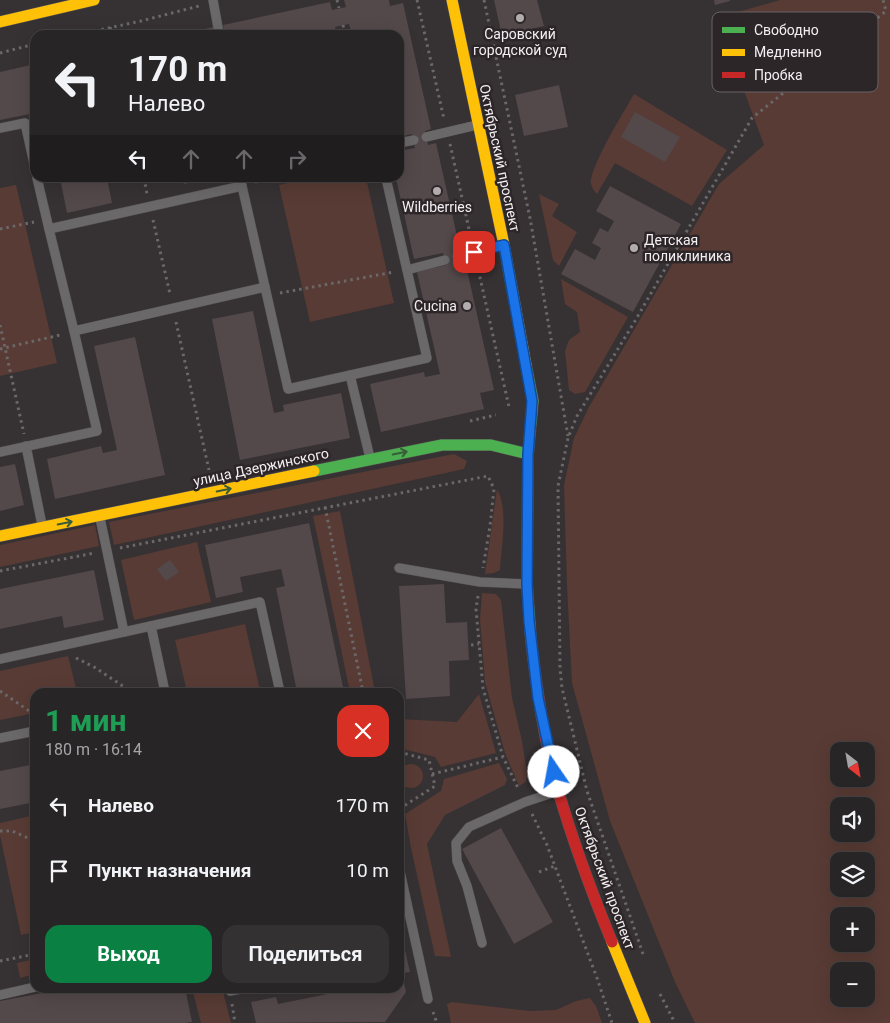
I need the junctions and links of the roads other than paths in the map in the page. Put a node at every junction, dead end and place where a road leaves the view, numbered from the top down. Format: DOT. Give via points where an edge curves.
graph roads {
  1 [pos="94,0"];
  2 [pos="452,0"];
  3 [pos="213,1"];
  4 [pos="0,22"];
  5 [pos="219,30"];
  6 [pos="477,125"];
  7 [pos="0,128"];
  8 [pos="426,137"];
  9 [pos="414,140"];
  10 [pos="404,142"];
  11 [pos="30,146"];
  12 [pos="38,182"];
  13 [pos="241,182"];
  14 [pos="387,182"];
  15 [pos="48,225"];
  16 [pos="504,245"];
  17 [pos="457,256"];
  18 [pos="445,260"];
  19 [pos="407,270"];
  20 [pos="266,291"];
  21 [pos="74,331"];
  22 [pos="350,375"];
  23 [pos="26,446"];
  24 [pos="0,452"];
  25 [pos="528,454"];
  26 [pos="370,459"];
  27 [pos="99,516"];
  28 [pos="43,527"];
  29 [pos="0,536"];
  30 [pos="400,568"];
  31 [pos="527,584"];
  32 [pos="151,626"];
  33 [pos="124,632"];
  34 [pos="0,659"];
  35 [pos="164,688"];
  36 [pos="279,688"];
  37 [pos="30,732"];
  38 [pos="0,738"];
  39 [pos="558,790"];
  40 [pos="404,890"];
  41 [pos="482,943"];
  42 [pos="30,988"];
  43 [pos="0,995"];
  44 [pos="428,999"];
  45 [pos="645,1023"];
  1 -- 4 [label="street"];
  2 -- 6 [label="street, Октябрьский проспект"];
  3 -- 5 [label="lane"];
  6 -- 8 [label="lane"];
  6 -- 16 [label="street, Октябрьский проспект"];
  7 -- 11 [label="lane" via="25,123"];
  9 -- 10 [label="lane"];
  12 -- 15 [label="lane"];
  13 -- 15 [label="lane" via="150,206"];
  13 -- 20 [label="lane"];
  14 -- 19 [label="lane"];
  15 -- 21 [label="lane"];
  16 -- 17 [label="lane"];
  16 -- 25 [label="street, Октябрьский проспект" via="532,401"];
  18 -- 19 [label="lane"];
  19 -- 22 [label="lane" via="427,358"];
  20 -- 21 [label="lane"];
  20 -- 22 [label="lane" via="288,389"];
  21 -- 23 [label="lane" via="97,430"];
  22 -- 26 [label="lane"];
  23 -- 24 [label="lane"];
  23 -- 28 [label="lane"];
  26 -- 25 [label="street, улица Дзержинского, one-way" via="442,444 491,444"];
  25 -- 31 [label="street, Октябрьский проспект"];
  27 -- 26 [label="street, улица Дзержинского, one-way"];
  28 -- 27 [label="street, улица Дзержинского, one-way"];
  27 -- 33 [label="lane"];
  28 -- 29 [label="street, улица Дзержинского"];
  30 -- 31 [label="lane" via="480,582"];
  31 -- 39 [label="street, Октябрьский проспект" via="538,698"];
  32 -- 33 [label="lane"];
  32 -- 35 [label="lane"];
  32 -- 36 [label="lane" via="260,602"];
  33 -- 34 [label="lane"];
  37 -- 38 [label="lane"];
  39 -- 41 [label="lane" via="468,828 456,843 457,861"];
  39 -- 45 [label="street, Октябрьский проспект" via="594,898"];
  40 -- 44 [label="lane"];
  42 -- 43 [label="lane"];
}
